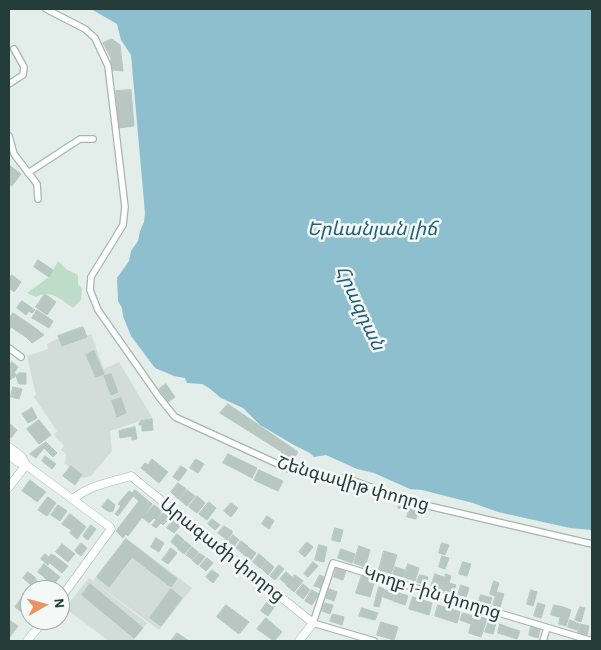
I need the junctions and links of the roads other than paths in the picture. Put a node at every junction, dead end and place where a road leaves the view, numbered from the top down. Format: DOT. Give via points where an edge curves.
graph roads {
  1 [pos="46,9"];
  2 [pos="14,48"];
  3 [pos="9,84"];
  4 [pos="9,136"];
  5 [pos="93,139"];
  6 [pos="28,173"];
  7 [pos="38,199"];
  8 [pos="9,348"];
  9 [pos="21,357"];
  10 [pos="9,447"];
  11 [pos="9,455"];
  12 [pos="26,464"];
  13 [pos="9,488"];
  14 [pos="74,499"];
  15 [pos="592,544"];
  16 [pos="70,585"];
  17 [pos="313,623"];
  18 [pos="547,628"];
  19 [pos="36,630"];
  20 [pos="28,641"];
  21 [pos="299,641"];
  22 [pos="374,641"];
  23 [pos="543,641"];
  24 [pos="592,641"];
  1 -- 15 [label="street, Շենգավիթ փողոց" via="85,29 95,38 108,66 125,218 91,277 90,290 98,310 175,416 291,470 350,480 416,502"];
  2 -- 3 [label="street" via="24,67 24,75"];
  4 -- 6 [label="street" via="14,154"];
  5 -- 6 [label="street" via="80,139"];
  6 -- 7 [label="street" via="37,184"];
  8 -- 9 [label="street"];
  10 -- 12 [label="street"];
  11 -- 12 [label="street"];
  12 -- 13 [label="street"];
  12 -- 14 [label="street"];
  14 -- 16 [label="street" via="111,530"];
  14 -- 17 [label="street, Արագածի փողոց" via="90,488 132,476"];
  17 -- 18 [label="street, Կողբ 1-ին փողոց" via="332,563"];
  17 -- 21 [label="street"];
  17 -- 22 [label="street, Արագածի փողոց"];
  18 -- 23 [label="street"];
  18 -- 24 [label="street, Կողբ 1-ին փողոց"];
  19 -- 20 [label="street"];
}
